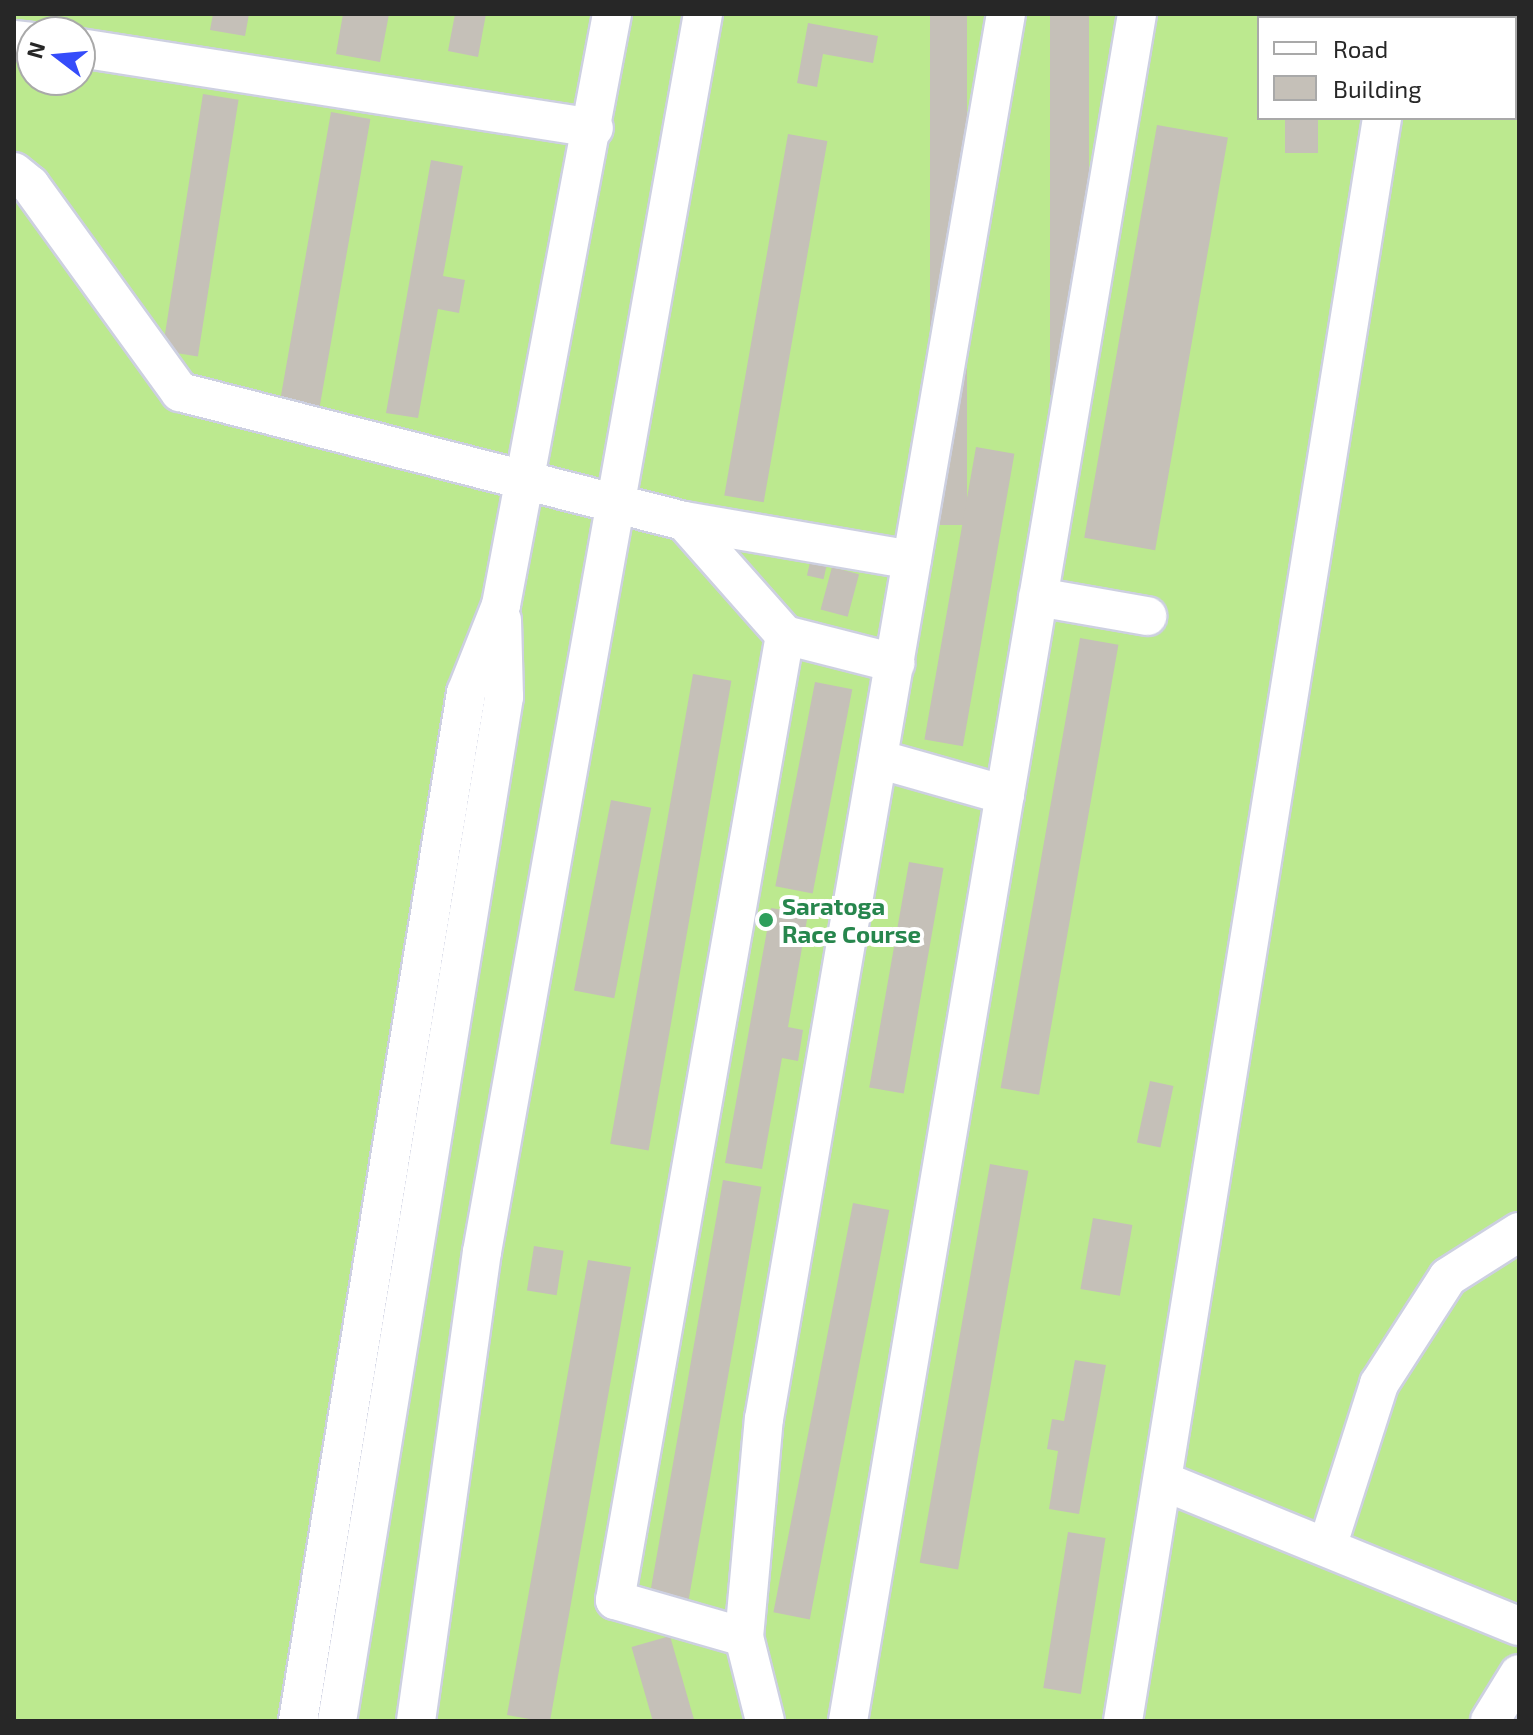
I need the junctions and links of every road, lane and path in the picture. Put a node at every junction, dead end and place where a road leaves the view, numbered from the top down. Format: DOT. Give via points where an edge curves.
graph roads {
  1 [pos="612,14"];
  2 [pos="703,14"];
  3 [pos="1006,14"];
  4 [pos="1137,14"];
  5 [pos="96,50"];
  6 [pos="1382,120"];
  7 [pos="594,128"];
  8 [pos="14,172"];
  9 [pos="526,478"];
  10 [pos="616,502"];
  11 [pos="684,521"];
  12 [pos="912,560"];
  13 [pos="1038,597"];
  14 [pos="501,605"];
  15 [pos="1147,616"];
  16 [pos="785,635"];
  17 [pos="895,663"];
  18 [pos="878,759"];
  19 [pos="1005,795"];
  20 [pos="1519,1232"];
  21 [pos="360,1341"];
  22 [pos="397,1348"];
  23 [pos="1163,1481"];
  24 [pos="1328,1544"];
  25 [pos="1519,1626"];
  26 [pos="744,1637"];
  27 [pos="1519,1674"];
  28 [pos="298,1721"];
  29 [pos="337,1721"];
  30 [pos="416,1721"];
  31 [pos="765,1721"];
  32 [pos="848,1721"];
  33 [pos="1123,1721"];
  34 [pos="1490,1721"];
  1 -- 7 [label="lane"];
  2 -- 10 [label="lane"];
  3 -- 12 [label="lane"];
  4 -- 13 [label="lane"];
  5 -- 7 [label="lane"];
  6 -- 23 [label="lane"];
  7 -- 9 [label="lane"];
  8 -- 9 [label="lane" via="30,185 180,392"];
  9 -- 10 [label="lane"];
  9 -- 14 [label="lane"];
  10 -- 11 [label="lane"];
  10 -- 30 [label="lane" via="482,1252"];
  11 -- 12 [label="lane"];
  11 -- 16 [label="lane"];
  12 -- 17 [label="lane"];
  13 -- 15 [label="lane"];
  13 -- 19 [label="lane"];
  14 -- 21 [label="lane" via="466,693"];
  14 -- 22 [label="lane" via="504,697"];
  16 -- 17 [label="lane"];
  16 -- 26 [label="lane" via="615,1600"];
  17 -- 18 [label="lane"];
  18 -- 19 [label="lane"];
  18 -- 26 [label="lane" via="764,1419"];
  19 -- 32 [label="lane"];
  20 -- 24 [label="lane" via="1448,1277 1379,1384"];
  21 -- 22 [label="lane"];
  21 -- 28 [label="lane"];
  22 -- 29 [label="lane"];
  23 -- 24 [label="lane"];
  23 -- 33 [label="lane"];
  24 -- 25 [label="lane"];
  26 -- 31 [label="lane"];
  27 -- 34 [label="lane"];
}
